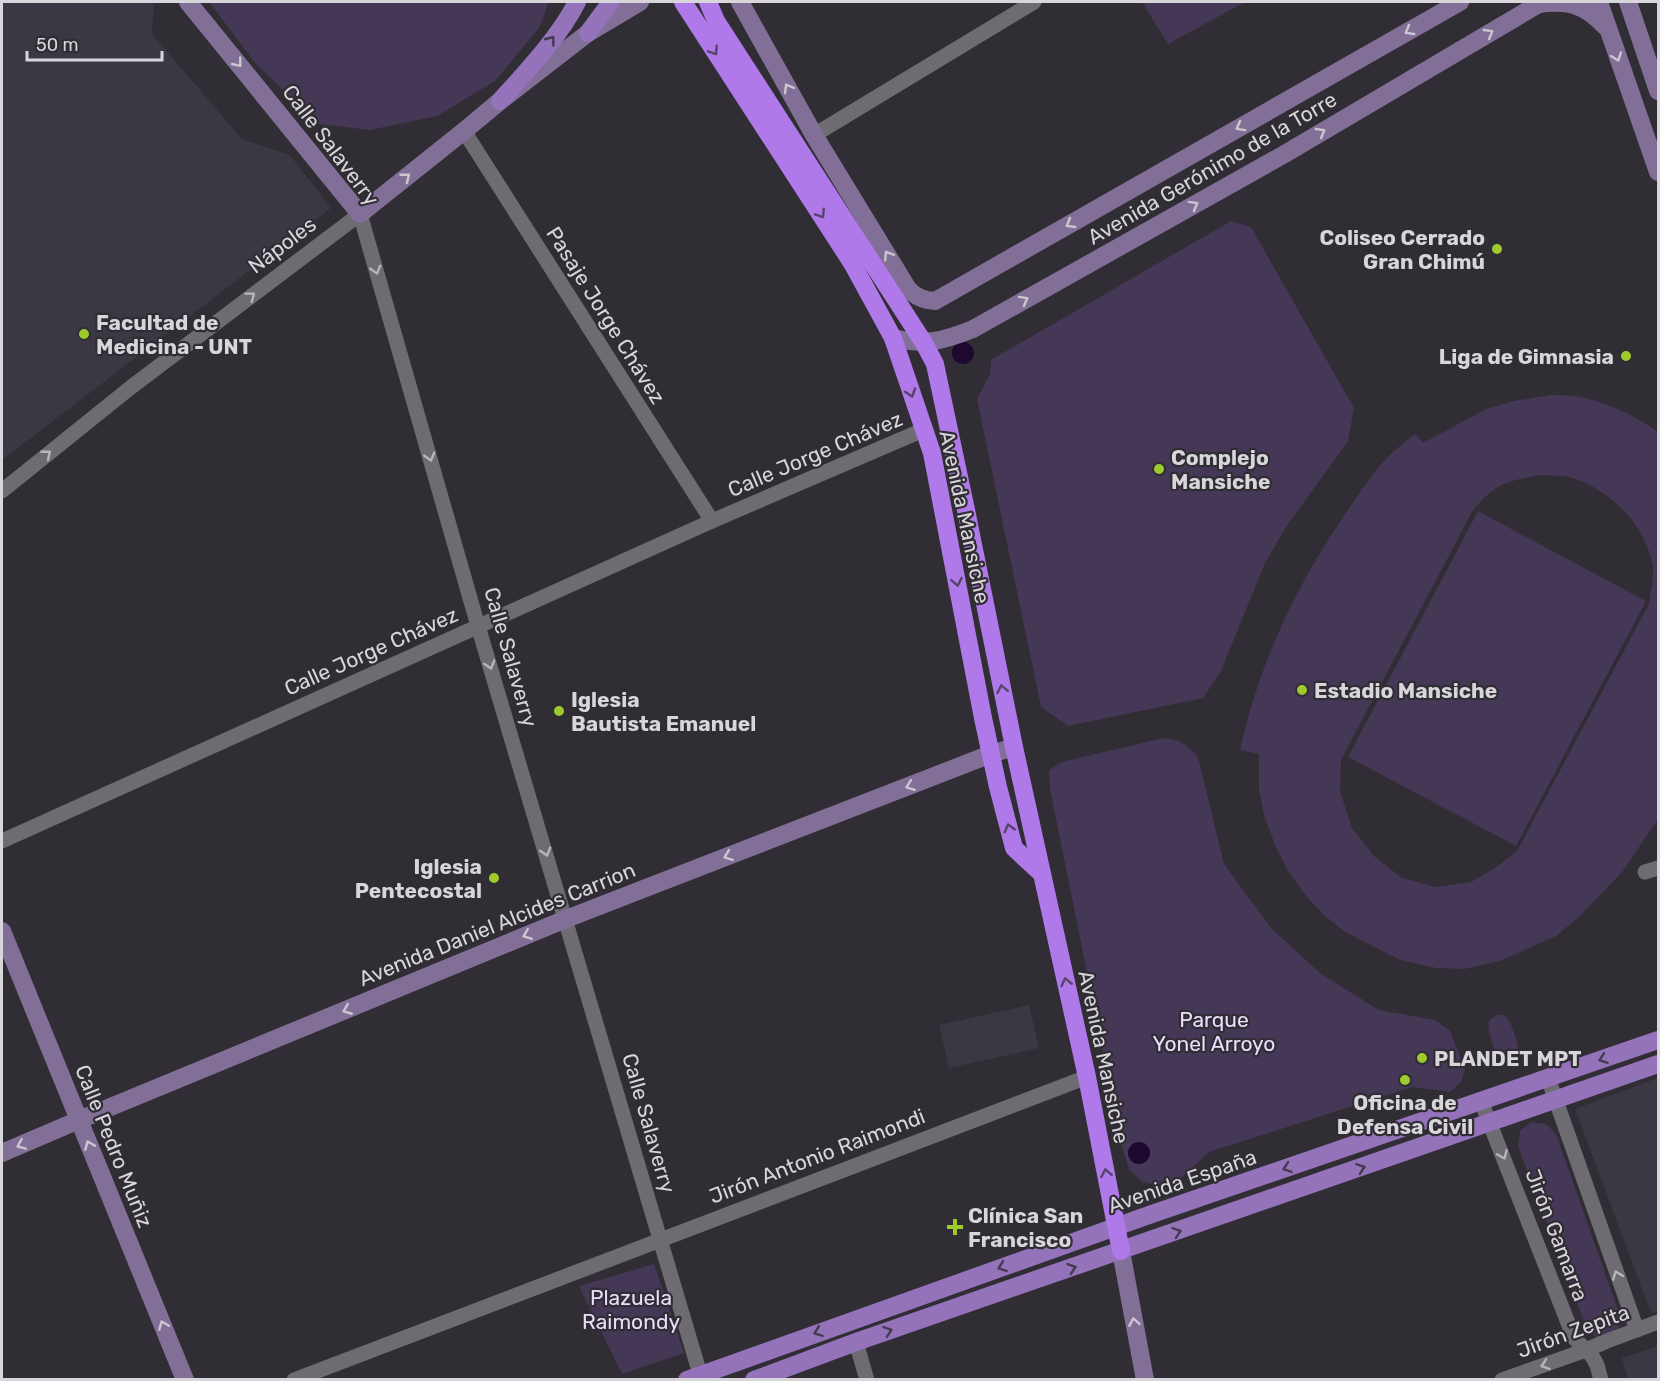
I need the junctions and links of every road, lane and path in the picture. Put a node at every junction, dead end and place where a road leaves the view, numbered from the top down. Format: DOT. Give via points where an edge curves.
graph roads {
  1 [pos="188,2"];
  2 [pos="577,2"];
  3 [pos="611,2"];
  4 [pos="640,2"];
  5 [pos="683,2"];
  6 [pos="708,2"];
  7 [pos="740,2"];
  8 [pos="1034,2"];
  9 [pos="1460,2"];
  10 [pos="1599,2"];
  11 [pos="1628,2"];
  12 [pos="1540,3"];
  13 [pos="1607,28"];
  14 [pos="588,33"];
  15 [pos="1658,89"];
  16 [pos="500,101"];
  17 [pos="464,131"];
  18 [pos="814,135"];
  19 [pos="1659,172"];
  20 [pos="360,214"];
  21 [pos="859,257"];
  22 [pos="893,338"];
  23 [pos="924,343"];
  24 [pos="923,430"];
  25 [pos="2,490"];
  26 [pos="712,521"];
  27 [pos="478,626"];
  28 [pos="1014,747"];
  29 [pos="991,754"];
  30 [pos="2,841"];
  31 [pos="1042,874"];
  32 [pos="566,919"];
  33 [pos="2,931"];
  34 [pos="1659,1040"];
  35 [pos="1659,1064"];
  36 [pos="1087,1077"];
  37 [pos="1548,1078"];
  38 [pos="1556,1100"];
  39 [pos="1481,1101"];
  40 [pos="79,1120"];
  41 [pos="1490,1123"];
  42 [pos="2,1154"];
  43 [pos="1116,1227"];
  44 [pos="660,1239"];
  45 [pos="1121,1251"];
  46 [pos="1659,1322"];
  47 [pos="1637,1330"];
  48 [pos="856,1342"];
  49 [pos="1586,1350"];
  50 [pos="696,1378"];
  51 [pos="185,1380"];
  52 [pos="294,1380"];
  53 [pos="754,1380"];
  54 [pos="867,1380"];
  55 [pos="1145,1380"];
  56 [pos="1502,1380"];
  57 [pos="1601,1380"];
  1 -- 20 [label="main road, Calle Salaverry, one-way"];
  16 -- 2 [label="main road, one-way"];
  3 -- 14 [label="main road"];
  4 -- 14 [label="main road, Nápoles"];
  5 -- 21 [label="highway, Avenida Mansiche, one-way"];
  6 -- 21 [label="highway, Avenida Mansiche"];
  18 -- 7 [label="main road, one-way"];
  8 -- 18 [label="street"];
  9 -- 18 [label="main road, Avenida Gerónimo de la Torre, one-way" via="935,301 924,300 909,289"];
  10 -- 13 [label="main road"];
  11 -- 15 [label="main road"];
  12 -- 13 [label="main road" via="1578,6"];
  23 -- 12 [label="main road, Avenida Gerónimo de la Torre, one-way" via="973,329 1283,155"];
  13 -- 19 [label="main road, one-way"];
  14 -- 16 [label="main road, Nápoles"];
  16 -- 17 [label="main road, Nápoles"];
  20 -- 17 [label="main road, Nápoles, one-way"];
  17 -- 26 [label="street, Pasaje Jorge Chávez"];
  25 -- 20 [label="street, Nápoles, one-way"];
  20 -- 27 [label="street, Calle Salaverry, one-way"];
  21 -- 22 [label="highway, Avenida Mansiche"];
  21 -- 23 [label="highway, Avenida Mansiche"];
  22 -- 23 [label="main road, Avenida Gerónimo de la Torre"];
  22 -- 24 [label="highway, Avenida Mansiche, one-way"];
  28 -- 23 [label="highway, Avenida Mansiche, one-way" via="935,364"];
  24 -- 26 [label="street, Calle Jorge Chávez"];
  24 -- 29 [label="highway, Avenida Mansiche, one-way" via="932,453"];
  26 -- 27 [label="street, Calle Jorge Chávez"];
  27 -- 30 [label="street, Calle Jorge Chávez"];
  27 -- 32 [label="street, Calle Salaverry, one-way"];
  28 -- 29 [label="main road, Avenida Daniel Alcides Carrion"];
  28 -- 31 [label="highway, Avenida Mansiche"];
  31 -- 29 [label="highway, Avenida Mansiche, one-way" via="1014,848"];
  29 -- 32 [label="main road, Avenida Daniel Alcides Carrion, one-way"];
  36 -- 31 [label="highway, Avenida Mansiche, one-way"];
  32 -- 40 [label="main road, Avenida Daniel Alcides Carrion, one-way"];
  32 -- 44 [label="street, Calle Salaverry"];
  33 -- 40 [label="main road, Calle Pedro Muñiz"];
  34 -- 37 [label="main road, Avenida España, one-way"];
  35 -- 38 [label="main road"];
  43 -- 36 [label="highway, Avenida Mansiche, one-way"];
  36 -- 44 [label="street, Jirón Antonio Raimondi"];
  37 -- 38 [label="street, Jirón Gamarra"];
  37 -- 39 [label="main road, Avenida España"];
  38 -- 41 [label="main road"];
  47 -- 38 [label="street, Jirón Gamarra, one-way"];
  39 -- 41 [label="street, Jirón Gamarra"];
  39 -- 43 [label="main road, Avenida España, one-way"];
  40 -- 42 [label="main road, Avenida Daniel Alcides Carrion, one-way"];
  51 -- 40 [label="main road, Calle Pedro Muñiz, one-way"];
  45 -- 41 [label="main road, one-way"];
  41 -- 49 [label="street, Jirón Gamarra, one-way" via="1574,1338"];
  43 -- 45 [label="highway, Avenida Mansiche"];
  43 -- 50 [label="main road, Avenida España, one-way"];
  44 -- 50 [label="street, Calle Salaverry"];
  44 -- 52 [label="street, Jirón Antonio Raimondi"];
  48 -- 45 [label="main road, one-way"];
  55 -- 45 [label="main road, one-way"];
  46 -- 47 [label="street, Jirón Zepita"];
  47 -- 49 [label="street, Jirón Zepita"];
  48 -- 53 [label="main road"];
  48 -- 54 [label="street"];
  49 -- 56 [label="street, Jirón Zepita, one-way"];
  49 -- 57 [label="street, Jirón Gamarra" via="1597,1365"];
}
